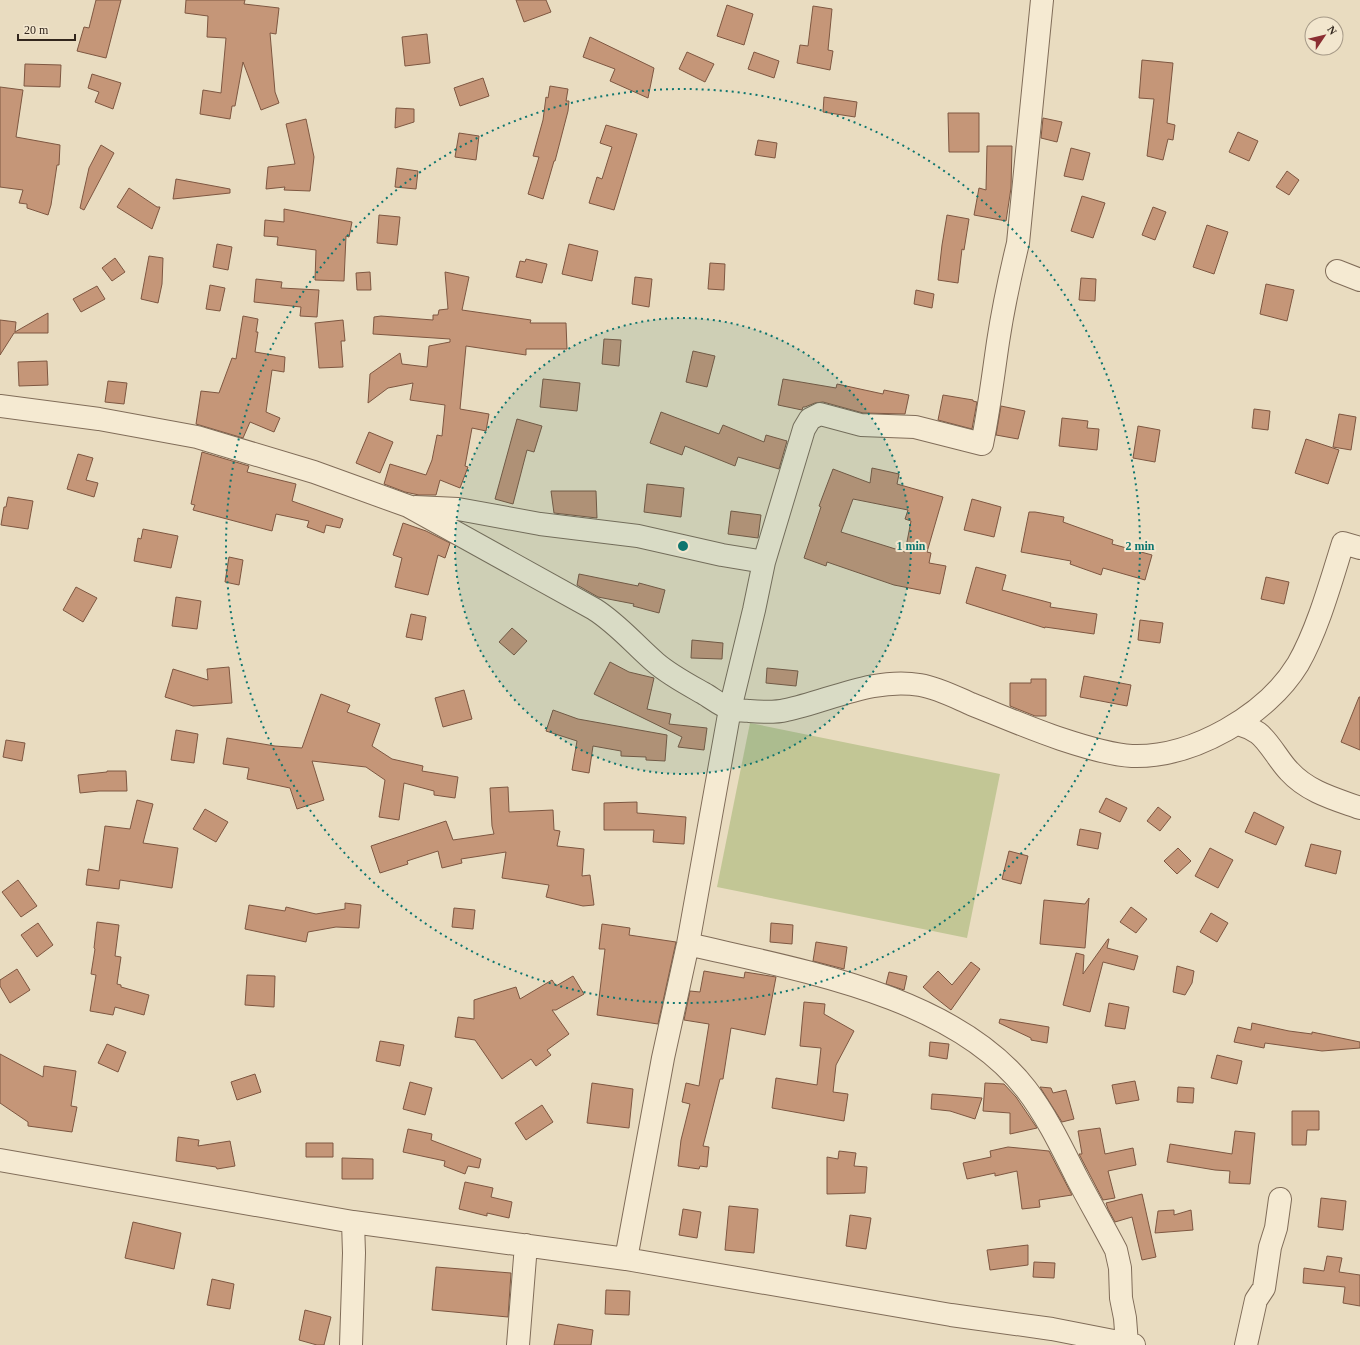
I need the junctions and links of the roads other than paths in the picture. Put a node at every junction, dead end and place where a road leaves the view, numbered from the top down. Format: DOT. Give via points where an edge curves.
graph roads {
  1 [pos="1042,0"];
  2 [pos="1337,271"];
  3 [pos="1360,280"];
  4 [pos="0,406"];
  5 [pos="408,506"];
  6 [pos="1360,548"];
  7 [pos="764,562"];
  8 [pos="730,709"];
  9 [pos="1238,724"];
  10 [pos="1360,808"];
  11 [pos="688,944"];
  12 [pos="0,1160"];
  13 [pos="1280,1200"];
  14 [pos="353,1222"];
  15 [pos="526,1245"];
  16 [pos="626,1259"];
  17 [pos="1130,1344"];
  18 [pos="351,1345"];
  19 [pos="518,1345"];
  20 [pos="1246,1345"];
  1 -- 7 [label="street" via="1018,243 1009,278 982,444 915,427 861,425 820,414 810,419 804,429"];
  2 -- 3 [label="street"];
  4 -- 5 [label="street" via="99,419 197,437 314,472"];
  5 -- 7 [label="street" via="458,510 540,524 638,536"];
  5 -- 8 [label="street" via="594,609 612,621 658,664"];
  6 -- 9 [label="street" via="1343,543 1315,627 1298,664 1276,693"];
  7 -- 8 [label="street"];
  8 -- 9 [label="street" via="784,711 872,687 901,683 920,685 937,689 1063,740 1117,755 1134,756 1179,750"];
  8 -- 11 [label="street"];
  9 -- 10 [label="street" via="1259,734 1290,772 1307,787"];
  11 -- 16 [label="street" via="663,1058"];
  11 -- 17 [label="street" via="809,973 909,1005 966,1035 996,1057 1026,1089 1051,1127 1116,1250 1120,1268 1121,1298"];
  12 -- 14 [label="street"];
  13 -- 20 [label="street" via="1264,1288 1256,1300"];
  14 -- 15 [label="street"];
  14 -- 18 [label="street"];
  15 -- 16 [label="street"];
  15 -- 19 [label="street"];
  16 -- 17 [label="street"];
}
